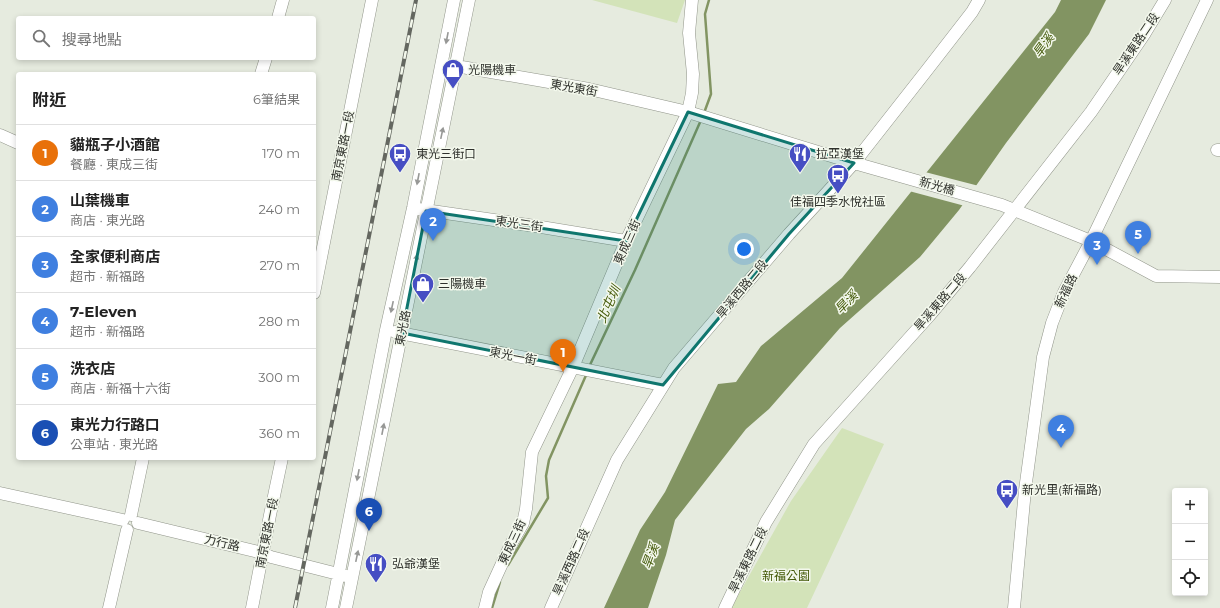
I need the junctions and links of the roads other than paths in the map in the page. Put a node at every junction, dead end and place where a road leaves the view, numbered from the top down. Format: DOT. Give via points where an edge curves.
graph roads {
  1 [pos="283,0"];
  2 [pos="372,0"];
  3 [pos="454,0"];
  4 [pos="469,0"];
  5 [pos="692,0"];
  6 [pos="979,0"];
  7 [pos="1166,0"];
  8 [pos="1208,0"];
  9 [pos="279,16"];
  10 [pos="265,60"];
  11 [pos="456,66"];
  12 [pos="262,72"];
  13 [pos="690,113"];
  14 [pos="711,119"];
  15 [pos="0,135"];
  16 [pos="16,142"];
  17 [pos="854,163"];
  18 [pos="413,208"];
  19 [pos="1013,210"];
  20 [pos="426,211"];
  21 [pos="626,241"];
  22 [pos="1091,242"];
  23 [pos="1220,277"];
  24 [pos="316,283"];
  25 [pos="386,330"];
  26 [pos="402,333"];
  27 [pos="573,367"];
  28 [pos="663,385"];
  29 [pos="143,460"];
  30 [pos="282,460"];
  31 [pos="0,493"];
  32 [pos="130,522"];
  33 [pos="263,553"];
  34 [pos="339,574"];
  35 [pos="353,577"];
  36 [pos="109,608"];
  37 [pos="252,608"];
  38 [pos="332,608"];
  39 [pos="346,608"];
  40 [pos="485,608"];
  41 [pos="551,608"];
  42 [pos="725,608"];
  43 [pos="1014,608"];
  1 -- 9 [label="street"];
  2 -- 24 [label="street, 南京東路一段"];
  3 -- 18 [label="street, 東光路, one-way"];
  4 -- 11 [label="street, 東光路"];
  5 -- 13 [label="street, 東成三街" via="689,33 693,74"];
  6 -- 17 [label="street, 旱溪西路二段"];
  7 -- 19 [label="street, 旱溪東路二段" via="1091,112"];
  8 -- 22 [label="street, 新福路"];
  10 -- 12 [label="street"];
  11 -- 13 [label="street, 東光東街" via="589,90"];
  20 -- 11 [label="street, 東光路, one-way"];
  13 -- 14 [label="street, 東光東街"];
  13 -- 21 [label="street, 東成三街"];
  14 -- 17 [label="street, 新光橋"];
  15 -- 16 [label="street"];
  17 -- 19 [label="street, 新光橋"];
  17 -- 28 [label="street, 旱溪西路二段" via="789,234 674,368"];
  18 -- 20 [label="street, 東光三街"];
  18 -- 25 [label="street, 東光路, one-way"];
  19 -- 22 [label="street, 新光橋"];
  19 -- 42 [label="street, 旱溪東路二段" via="929,316 814,444 766,522"];
  20 -- 21 [label="street, 東光三街"];
  26 -- 20 [label="street, 東光路, one-way"];
  21 -- 27 [label="street, 東成三街"];
  22 -- 23 [label="street, 新光橋" via="1156,276"];
  22 -- 43 [label="street, 新福路" via="1064,292 1043,357"];
  25 -- 26 [label="street, 東光一街"];
  25 -- 34 [label="street, 東光路, one-way"];
  26 -- 27 [label="street, 東光一街"];
  35 -- 26 [label="street, 東光路, one-way"];
  27 -- 28 [label="street, 東光一街"];
  27 -- 40 [label="street, 東成三街" via="532,452 523,523 494,580"];
  28 -- 41 [label="street, 旱溪西路二段" via="617,460"];
  29 -- 32 [label="street"];
  30 -- 33 [label="street, 南京東路一段"];
  31 -- 32 [label="street, 力行路"];
  32 -- 33 [label="street, 力行路"];
  32 -- 36 [label="street"];
  33 -- 34 [label="street, 力行路"];
  33 -- 37 [label="street, 南京東路一段"];
  34 -- 35 [label="street, 力行路"];
  34 -- 38 [label="street, 東光路"];
  35 -- 39 [label="street, 東光路"];
}
